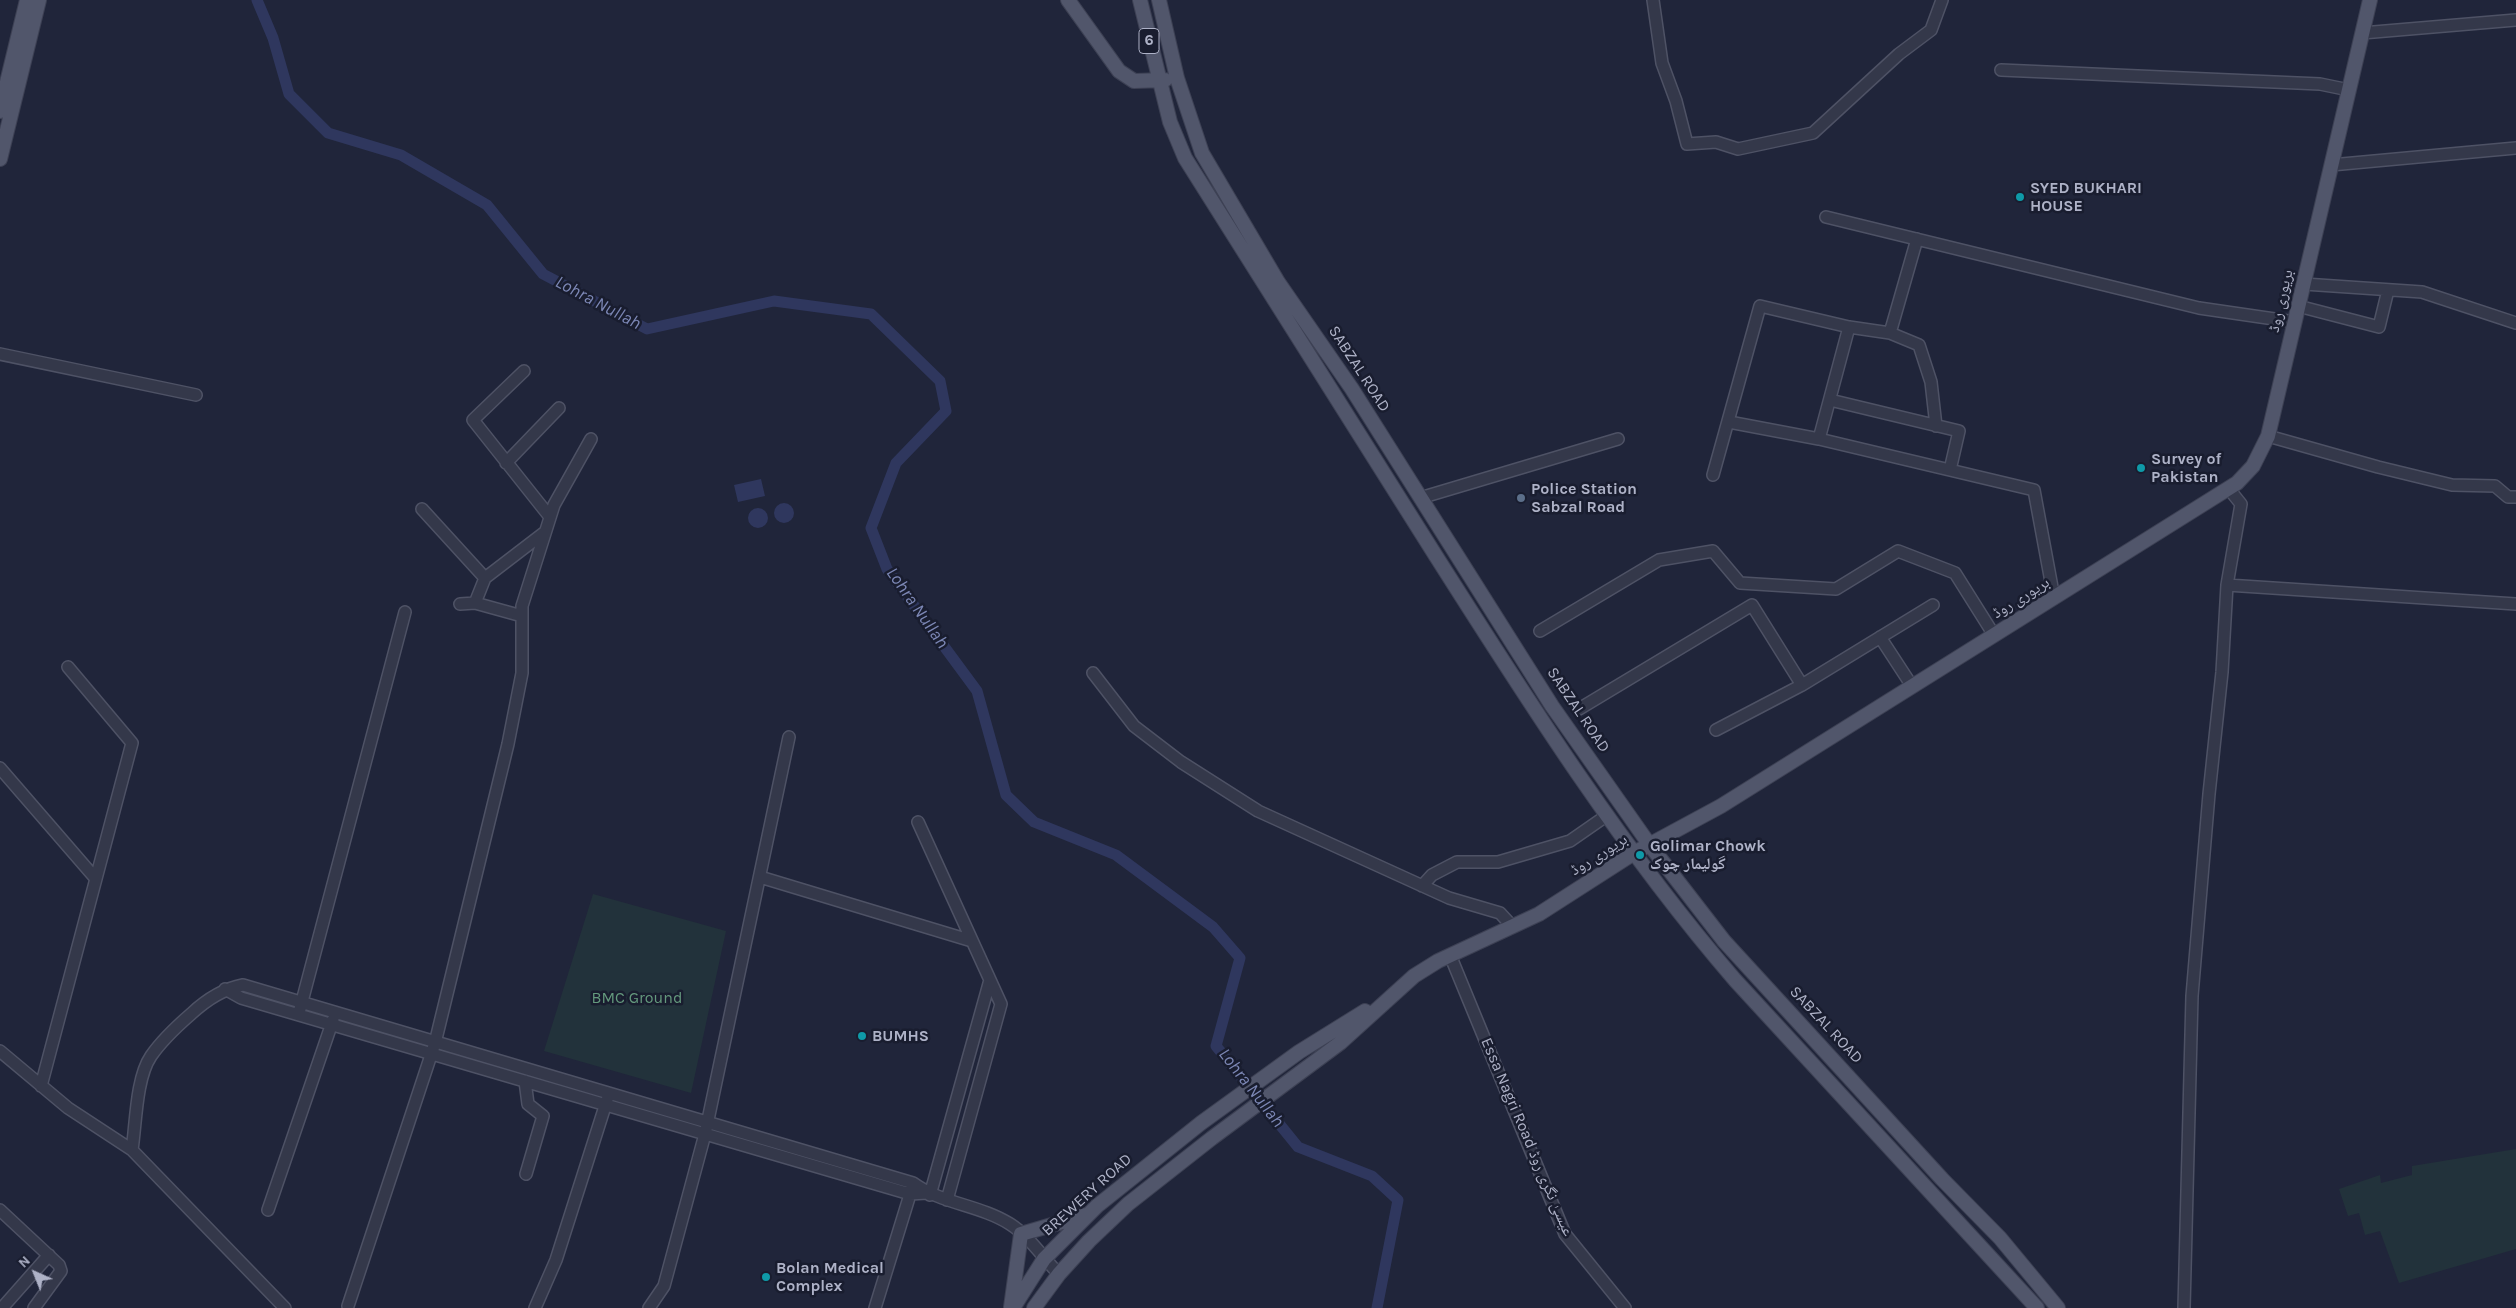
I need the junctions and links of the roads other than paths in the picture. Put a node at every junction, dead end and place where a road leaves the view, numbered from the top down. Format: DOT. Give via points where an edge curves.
graph roads {
  1 [pos="27,0"];
  2 [pos="39,0"];
  3 [pos="1068,0"];
  4 [pos="1140,0"];
  5 [pos="1159,0"];
  6 [pos="1653,0"];
  7 [pos="1942,0"];
  8 [pos="2370,0"];
  9 [pos="2516,20"];
  10 [pos="2362,33"];
  11 [pos="2001,70"];
  12 [pos="1177,78"];
  13 [pos="1158,82"];
  14 [pos="2349,90"];
  15 [pos="0,111"];
  16 [pos="2516,148"];
  17 [pos="0,159"];
  18 [pos="2331,164"];
  19 [pos="1826,217"];
  20 [pos="1916,239"];
  21 [pos="2304,284"];
  22 [pos="2388,290"];
  23 [pos="2298,306"];
  24 [pos="2295,322"];
  25 [pos="2516,322"];
  26 [pos="1850,327"];
  27 [pos="1890,333"];
  28 [pos="0,354"];
  29 [pos="524,371"];
  30 [pos="196,395"];
  31 [pos="1830,400"];
  32 [pos="559,408"];
  33 [pos="1729,422"];
  34 [pos="1936,426"];
  35 [pos="2268,436"];
  36 [pos="591,439"];
  37 [pos="1820,439"];
  38 [pos="1618,440"];
  39 [pos="506,463"];
  40 [pos="1950,470"];
  41 [pos="1713,475"];
  42 [pos="2229,488"];
  43 [pos="2516,497"];
  44 [pos="1420,498"];
  45 [pos="422,509"];
  46 [pos="550,517"];
  47 [pos="1438,527"];
  48 [pos="545,532"];
  49 [pos="1424,537"];
  50 [pos="485,578"];
  51 [pos="2227,585"];
  52 [pos="2054,598"];
  53 [pos="460,604"];
  54 [pos="475,604"];
  55 [pos="2516,604"];
  56 [pos="1933,606"];
  57 [pos="405,612"];
  58 [pos="522,616"];
  59 [pos="1540,631"];
  60 [pos="1994,635"];
  61 [pos="1880,637"];
  62 [pos="68,667"];
  63 [pos="1094,673"];
  64 [pos="1802,685"];
  65 [pos="1912,686"];
  66 [pos="1579,709"];
  67 [pos="1716,730"];
  68 [pos="789,737"];
  69 [pos="0,768"];
  70 [pos="1606,816"];
  71 [pos="918,822"];
  72 [pos="1649,844"];
  73 [pos="1634,853"];
  74 [pos="760,877"];
  75 [pos="96,879"];
  76 [pos="1422,886"];
  77 [pos="1512,926"];
  78 [pos="972,941"];
  79 [pos="1450,955"];
  80 [pos="990,980"];
  81 [pos="226,989"];
  82 [pos="1389,996"];
  83 [pos="301,1002"];
  84 [pos="335,1013"];
  85 [pos="298,1016"];
  86 [pos="331,1025"];
  87 [pos="433,1048"];
  88 [pos="0,1051"];
  89 [pos="525,1081"];
  90 [pos="42,1086"];
  91 [pos="609,1094"];
  92 [pos="605,1106"];
  93 [pos="707,1122"];
  94 [pos="705,1134"];
  95 [pos="132,1150"];
  96 [pos="1930,1165"];
  97 [pos="526,1174"];
  98 [pos="1916,1176"];
  99 [pos="912,1189"];
  100 [pos="928,1194"];
  101 [pos="947,1200"];
  102 [pos="0,1210"];
  103 [pos="268,1210"];
  104 [pos="1089,1214"];
  105 [pos="1022,1234"];
  106 [pos="49,1255"];
  107 [pos="1044,1258"];
  108 [pos="1058,1274"];
  109 [pos="348,1306"];
  110 [pos="2,1308"];
  111 [pos="34,1308"];
  112 [pos="285,1308"];
  113 [pos="535,1308"];
  114 [pos="649,1308"];
  115 [pos="875,1308"];
  116 [pos="1012,1308"];
  117 [pos="1034,1308"];
  118 [pos="1625,1308"];
  119 [pos="2036,1308"];
  120 [pos="2058,1308"];
  121 [pos="2184,1308"];
  1 -- 15 [label="main road"];
  2 -- 17 [label="main road"];
  3 -- 13 [label="main road" via="1119,71 1134,81"];
  4 -- 13 [label="main road, 6"];
  5 -- 12 [label="main road, 6"];
  6 -- 7 [label="street" via="1662,63 1687,144 1716,142 1738,149 1813,133 1899,54 1931,30"];
  8 -- 10 [label="main road, بریوری روڈ"];
  9 -- 10 [label="street"];
  10 -- 14 [label="main road, بریوری روڈ"];
  11 -- 14 [label="street" via="2310,83"];
  12 -- 13 [label="main road"];
  12 -- 44 [label="main road, SABZAL ROAD" via="1202,153 1278,282 1352,389"];
  13 -- 49 [label="main road" via="1185,158"];
  14 -- 18 [label="main road, بریوری روڈ"];
  16 -- 18 [label="street"];
  18 -- 21 [label="main road, بریوری روڈ"];
  19 -- 20 [label="street"];
  20 -- 24 [label="street" via="2199,308"];
  20 -- 27 [label="street"];
  21 -- 22 [label="street"];
  21 -- 23 [label="main road, بریوری روڈ"];
  22 -- 23 [label="street" via="2379,327"];
  22 -- 25 [label="street" via="2422,292"];
  23 -- 24 [label="main road, بریوری روڈ"];
  24 -- 35 [label="main road, بریوری روڈ"];
  26 -- 27 [label="street"];
  26 -- 31 [label="street"];
  26 -- 33 [label="street" via="1760,306"];
  27 -- 34 [label="street" via="1919,346 1931,382"];
  28 -- 30 [label="street"];
  29 -- 39 [label="street" via="473,420"];
  31 -- 34 [label="street"];
  31 -- 37 [label="street"];
  32 -- 39 [label="street"];
  33 -- 37 [label="street"];
  33 -- 41 [label="street"];
  34 -- 40 [label="street" via="1959,431"];
  35 -- 42 [label="main road, بریوری روڈ" via="2253,466"];
  35 -- 43 [label="street" via="2452,485 2495,486 2508,497"];
  36 -- 46 [label="street"];
  37 -- 40 [label="street"];
  38 -- 44 [label="street"];
  39 -- 46 [label="street"];
  40 -- 52 [label="street" via="2034,490"];
  42 -- 51 [label="street" via="2241,504"];
  42 -- 52 [label="main road, بریوری روڈ"];
  44 -- 47 [label="main road, SABZAL ROAD"];
  45 -- 50 [label="street"];
  46 -- 48 [label="street"];
  47 -- 49 [label="main road"];
  47 -- 72 [label="main road, SABZAL ROAD" via="1552,706"];
  48 -- 50 [label="street"];
  48 -- 58 [label="street" via="522,606"];
  49 -- 70 [label="main road" via="1534,711"];
  50 -- 54 [label="street"];
  51 -- 55 [label="street"];
  51 -- 121 [label="street" via="2192,996"];
  52 -- 60 [label="main road, بریوری روڈ"];
  53 -- 54 [label="street"];
  54 -- 58 [label="street"];
  56 -- 61 [label="street"];
  57 -- 83 [label="street"];
  58 -- 87 [label="street" via="522,673 508,744"];
  59 -- 60 [label="street" via="1660,560 1713,551 1740,583 1836,589 1898,551 1955,573"];
  60 -- 65 [label="main road, بریوری روڈ"];
  61 -- 64 [label="street"];
  61 -- 65 [label="street"];
  62 -- 75 [label="street" via="132,743"];
  63 -- 76 [label="street" via="1134,726 1181,762 1258,811"];
  64 -- 66 [label="street" via="1752,605"];
  64 -- 67 [label="street"];
  65 -- 72 [label="main road, بریوری روڈ" via="1721,806"];
  68 -- 74 [label="street"];
  69 -- 75 [label="street"];
  70 -- 73 [label="main road"];
  70 -- 76 [label="street" via="1570,841 1498,862 1457,862 1432,875"];
  71 -- 78 [label="street"];
  72 -- 73 [label="main road, بریوری روڈ"];
  72 -- 96 [label="main road, SABZAL ROAD" via="1734,953"];
  73 -- 77 [label="main road, بریوری روڈ" via="1539,914"];
  73 -- 98 [label="main road" via="1735,980"];
  74 -- 78 [label="street"];
  74 -- 93 [label="street"];
  75 -- 90 [label="street"];
  76 -- 77 [label="street" via="1449,898 1500,913"];
  77 -- 79 [label="main road, بریوری روڈ"];
  78 -- 80 [label="street"];
  79 -- 82 [label="main road, بریوری روڈ" via="1414,976"];
  79 -- 118 [label="street, Essa Nagri Road عیسیٰ نگری روڈ" via="1565,1234"];
  80 -- 100 [label="street"];
  80 -- 101 [label="street" via="1001,1004"];
  81 -- 83 [label="street" via="243,985"];
  81 -- 85 [label="street" via="240,998"];
  81 -- 95 [label="street" via="167,1036 150,1058 142,1080"];
  82 -- 104 [label="main road, BREWERY ROAD" via="1299,1052 1201,1123"];
  82 -- 108 [label="main road" via="1340,1043 1128,1204"];
  83 -- 84 [label="street"];
  83 -- 85 [label="street"];
  84 -- 86 [label="street"];
  84 -- 87 [label="street"];
  85 -- 86 [label="street"];
  86 -- 87 [label="street"];
  86 -- 103 [label="street"];
  87 -- 89 [label="street"];
  87 -- 91 [label="street"];
  87 -- 109 [label="street"];
  88 -- 90 [label="street"];
  89 -- 92 [label="street"];
  89 -- 97 [label="street" via="528,1104 543,1116"];
  90 -- 95 [label="street" via="68,1108"];
  91 -- 92 [label="street"];
  91 -- 93 [label="street"];
  92 -- 94 [label="street"];
  92 -- 113 [label="street" via="556,1260"];
  93 -- 94 [label="street"];
  93 -- 99 [label="street"];
  94 -- 99 [label="street"];
  94 -- 114 [label="street" via="664,1286"];
  95 -- 112 [label="street"];
  96 -- 98 [label="main road"];
  96 -- 120 [label="main road, SABZAL ROAD" via="1995,1232"];
  98 -- 119 [label="main road"];
  99 -- 100 [label="street"];
  99 -- 115 [label="street"];
  100 -- 101 [label="street"];
  101 -- 105 [label="street" via="993,1216"];
  102 -- 106 [label="street"];
  104 -- 105 [label="main road"];
  104 -- 107 [label="main road, BREWERY ROAD"];
  105 -- 107 [label="street"];
  105 -- 116 [label="main road"];
  106 -- 110 [label="street"];
  106 -- 111 [label="street" via="61,1271"];
  107 -- 108 [label="street"];
  107 -- 116 [label="main road, BREWERY ROAD"];
  108 -- 117 [label="main road"];
}
